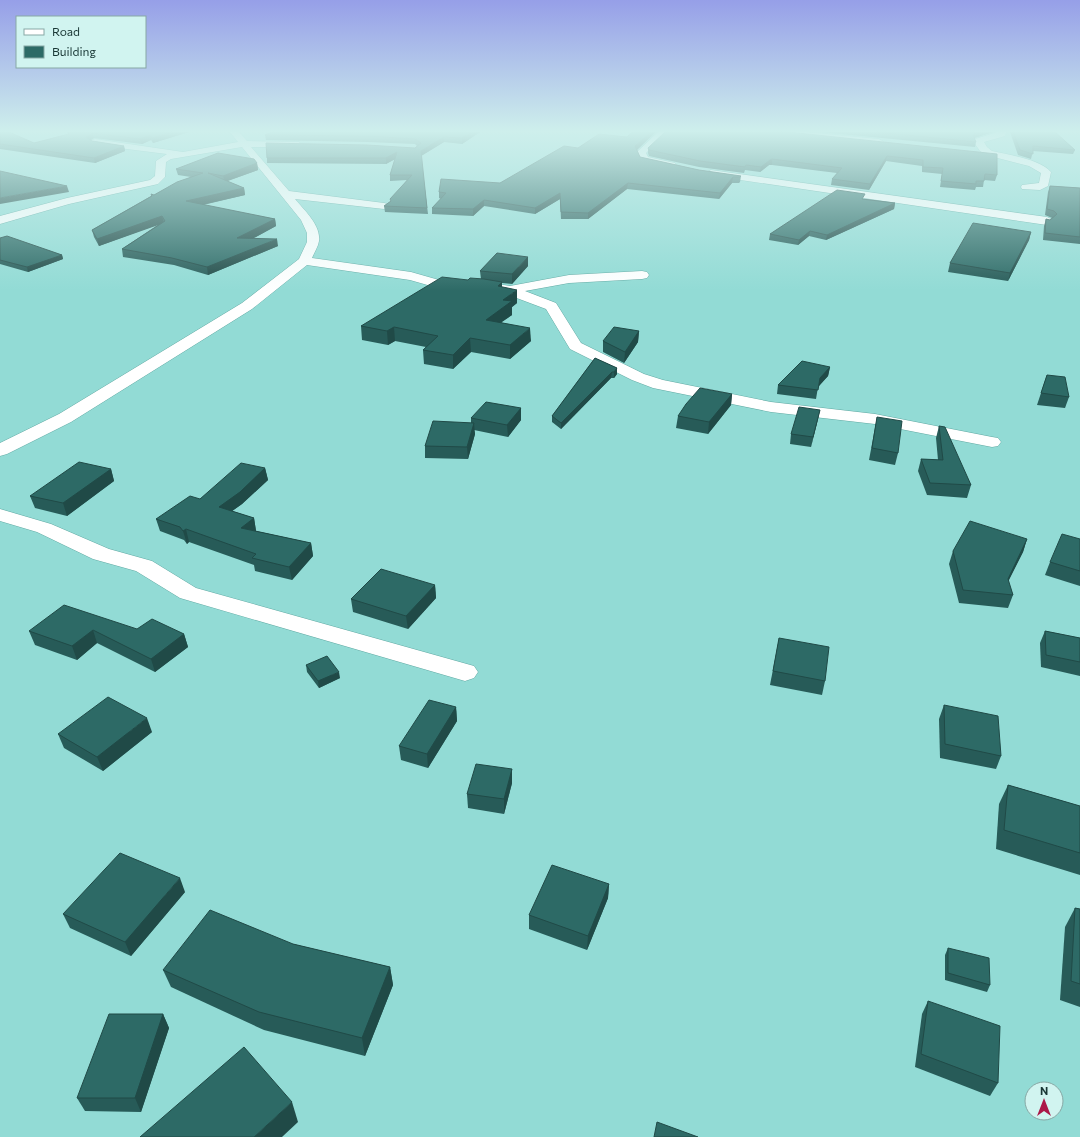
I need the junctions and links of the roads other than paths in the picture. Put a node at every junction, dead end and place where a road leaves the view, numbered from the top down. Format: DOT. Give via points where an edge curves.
graph roads {
  1 [pos="140,185"];
  2 [pos="277,185"];
  3 [pos="795,185"];
  4 [pos="1043,185"];
  5 [pos="1026,187"];
  6 [pos="284,194"];
  7 [pos="384,206"];
  8 [pos="0,220"];
  9 [pos="1046,222"];
  10 [pos="304,261"];
  11 [pos="642,275"];
  12 [pos="509,290"];
  13 [pos="992,442"];
  14 [pos="0,450"];
  15 [pos="0,515"];
  16 [pos="465,672"];
  1 -- 8 [label="street" via="67,201"];
  2 -- 6 [label="street"];
  3 -- 9 [label="street"];
  4 -- 5 [label="street"];
  6 -- 7 [label="street"];
  6 -- 10 [label="street" via="306,219 313,233 314,242"];
  10 -- 12 [label="street" via="411,276 438,284"];
  10 -- 14 [label="street" via="247,306 65,418"];
  11 -- 12 [label="street" via="569,279"];
  12 -- 13 [label="street" via="551,306 578,349 659,384 771,407 875,419"];
  15 -- 16 [label="street" via="44,528 101,554 144,566 188,592"];
}
